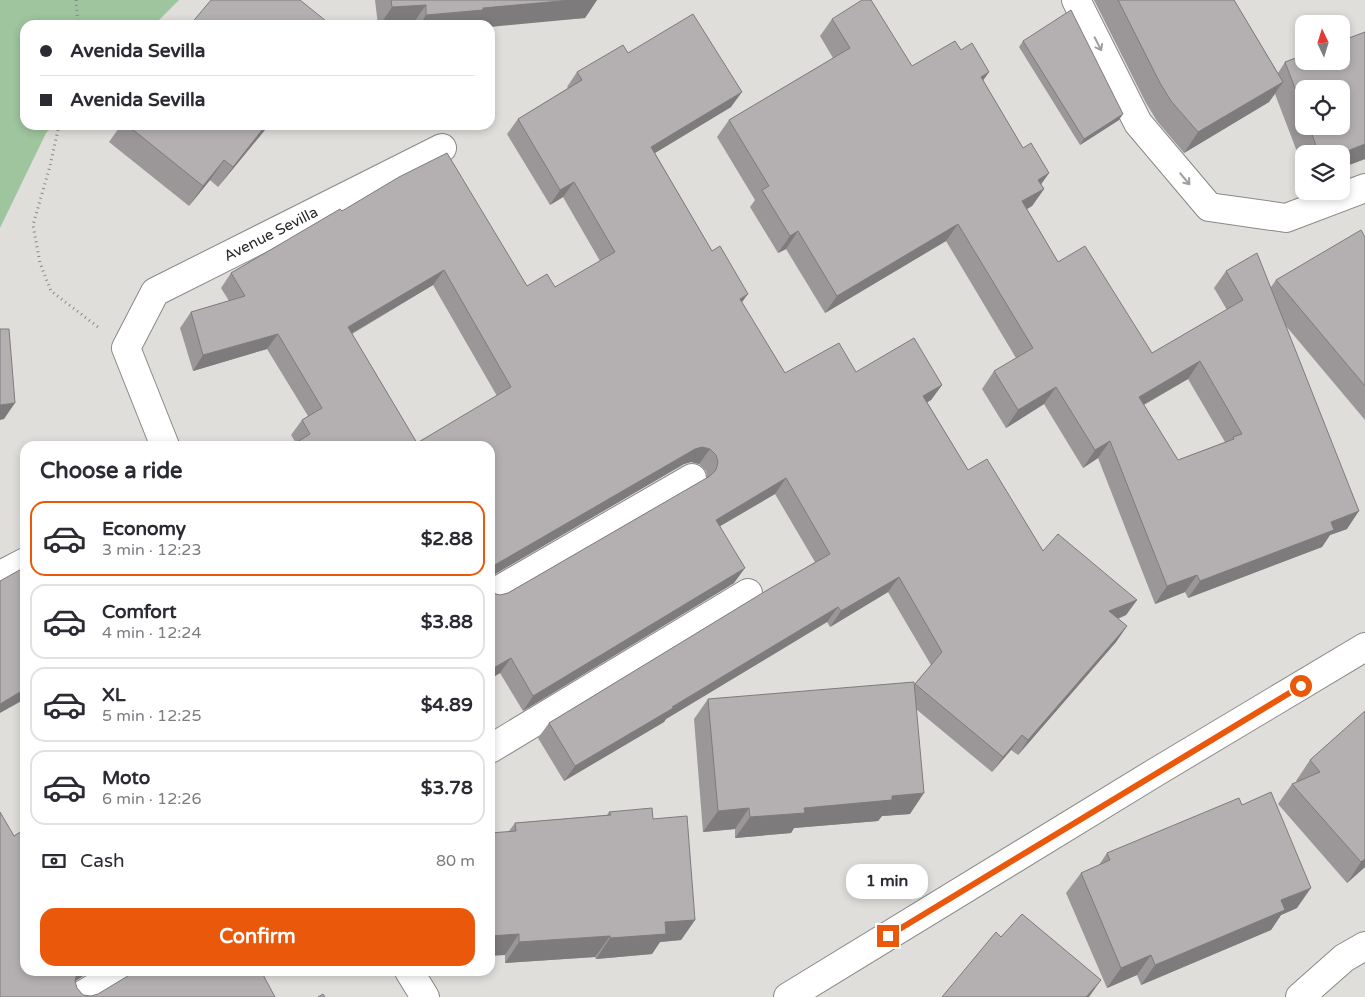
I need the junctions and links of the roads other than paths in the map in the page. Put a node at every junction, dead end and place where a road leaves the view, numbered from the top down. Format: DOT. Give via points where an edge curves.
graph roads {
  1 [pos="1076,0"];
  2 [pos="442,148"];
  3 [pos="1365,188"];
  4 [pos="163,441"];
  5 [pos="692,478"];
  6 [pos="20,563"];
  7 [pos="0,573"];
  8 [pos="495,592"];
  9 [pos="748,593"];
  10 [pos="1365,647"];
  11 [pos="495,746"];
  12 [pos="1365,946"];
  13 [pos="114,976"];
  14 [pos="412,976"];
  15 [pos="79,997"];
  16 [pos="425,997"];
  17 [pos="788,997"];
  18 [pos="1300,997"];
  1 -- 3 [label="street, one-way" via="1138,123 1208,207 1286,218"];
  2 -- 4 [label="street, Avenue Sevilla" via="154,292 126,348"];
  5 -- 8 [label="street"];
  6 -- 7 [label="lane"];
  9 -- 11 [label="street"];
  10 -- 17 [label="street"];
  12 -- 18 [label="street" via="1344,958"];
  13 -- 15 [label="street"];
  14 -- 16 [label="street"];
}
